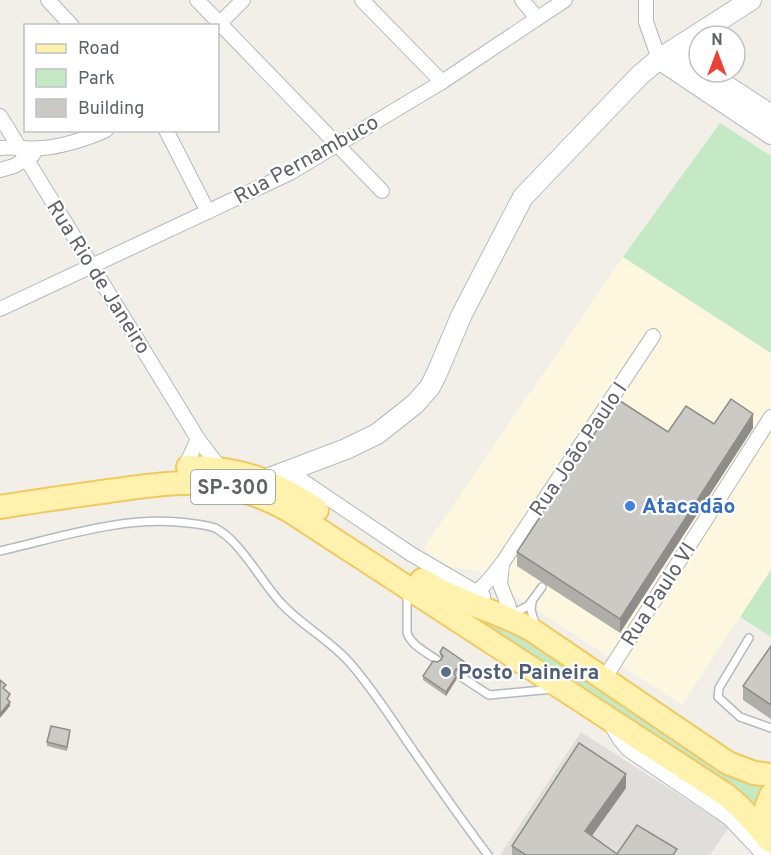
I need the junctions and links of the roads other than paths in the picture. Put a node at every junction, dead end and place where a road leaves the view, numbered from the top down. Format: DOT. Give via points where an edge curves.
graph roads {
  1 [pos="48,0"];
  2 [pos="197,0"];
  3 [pos="243,0"];
  4 [pos="362,0"];
  5 [pos="522,0"];
  6 [pos="565,0"];
  7 [pos="646,0"];
  8 [pos="751,0"];
  9 [pos="537,18"];
  10 [pos="70,24"];
  11 [pos="218,24"];
  12 [pos="219,25"];
  13 [pos="661,51"];
  14 [pos="687,63"];
  15 [pos="442,82"];
  16 [pos="723,84"];
  17 [pos="771,115"];
  18 [pos="0,116"];
  19 [pos="102,132"];
  20 [pos="166,132"];
  21 [pos="771,134"];
  22 [pos="337,144"];
  23 [pos="19,147"];
  24 [pos="0,148"];
  25 [pos="42,148"];
  26 [pos="27,160"];
  27 [pos="0,170"];
  28 [pos="382,191"];
  29 [pos="208,212"];
  30 [pos="92,266"];
  31 [pos="0,309"];
  32 [pos="653,336"];
  33 [pos="771,417"];
  34 [pos="198,439"];
  35 [pos="185,467"];
  36 [pos="220,468"];
  37 [pos="288,471"];
  38 [pos="264,480"];
  39 [pos="0,491"];
  40 [pos="0,507"];
  41 [pos="0,551"];
  42 [pos="503,562"];
  43 [pos="407,587"];
  44 [pos="542,587"];
  45 [pos="471,597"];
  46 [pos="532,602"];
  47 [pos="508,608"];
  48 [pos="534,620"];
  49 [pos="749,638"];
  50 [pos="563,651"];
  51 [pos="436,660"];
  52 [pos="460,676"];
  53 [pos="604,679"];
  54 [pos="561,688"];
  55 [pos="771,728"];
  56 [pos="771,775"];
  57 [pos="771,795"];
  58 [pos="767,844"];
  59 [pos="488,855"];
  1 -- 10 [label="street"];
  2 -- 11 [label="street"];
  3 -- 11 [label="street"];
  4 -- 15 [label="street"];
  5 -- 9 [label="street"];
  6 -- 9 [label="street, Rua Pernambuco"];
  7 -- 13 [label="street" via="646,22"];
  8 -- 13 [label="street"];
  9 -- 15 [label="street, Rua Pernambuco"];
  12 -- 22 [label="street"];
  13 -- 14 [label="street"];
  13 -- 21 [label="street"];
  13 -- 37 [label="street" via="523,197 462,314 430,387 377,434"];
  15 -- 22 [label="street, Rua Pernambuco"];
  16 -- 17 [label="street"];
  18 -- 23 [label="street, Rua Rio de Janeiro"];
  19 -- 25 [label="street"];
  20 -- 29 [label="street"];
  22 -- 28 [label="street"];
  22 -- 29 [label="street, Rua Pernambuco" via="290,173"];
  23 -- 24 [label="street"];
  23 -- 25 [label="street"];
  23 -- 26 [label="street, Rua Rio de Janeiro"];
  25 -- 26 [label="street"];
  26 -- 27 [label="street"];
  26 -- 30 [label="street, Rua Rio de Janeiro"];
  29 -- 30 [label="street, Rua Pernambuco"];
  30 -- 31 [label="street, Rua Pernambuco"];
  30 -- 34 [label="street, Rua Rio de Janeiro"];
  32 -- 42 [label="street, Rua João Paulo I"];
  33 -- 53 [label="street, Rua Paulo VI"];
  34 -- 35 [label="street"];
  34 -- 36 [label="street, Rua Rio de Janeiro"];
  35 -- 36 [label="main road, SP-300"];
  35 -- 39 [label="main road, SP-300"];
  36 -- 38 [label="main road, SP-300"];
  37 -- 38 [label="street"];
  37 -- 45 [label="street"];
  38 -- 45 [label="main road, SP-300" via="288,491 435,589"];
  40 -- 43 [label="main road, SP-300" via="164,483 219,484 274,501"];
  41 -- 59 [label="lane" via="135,521 168,520 215,528 243,555 280,603 331,643 372,689"];
  42 -- 45 [label="street, Rua João Paulo I"];
  42 -- 47 [label="street" via="500,584"];
  43 -- 51 [label="lane" via="407,633 413,643"];
  43 -- 54 [label="main road, SP-300"];
  44 -- 46 [label="lane"];
  45 -- 47 [label="street"];
  45 -- 50 [label="main road, SP-300"];
  46 -- 47 [label="lane"];
  46 -- 48 [label="lane"];
  47 -- 48 [label="street"];
  48 -- 50 [label="street" via="559,638"];
  49 -- 55 [label="lane" via="719,688 718,697 740,717"];
  50 -- 53 [label="main road, SP-300"];
  52 -- 54 [label="lane" via="489,695"];
  53 -- 56 [label="main road, SP-300" via="728,763"];
  54 -- 58 [label="main road, SP-300" via="726,795"];
  57 -- 58 [label="main road" via="766,808"];
}
